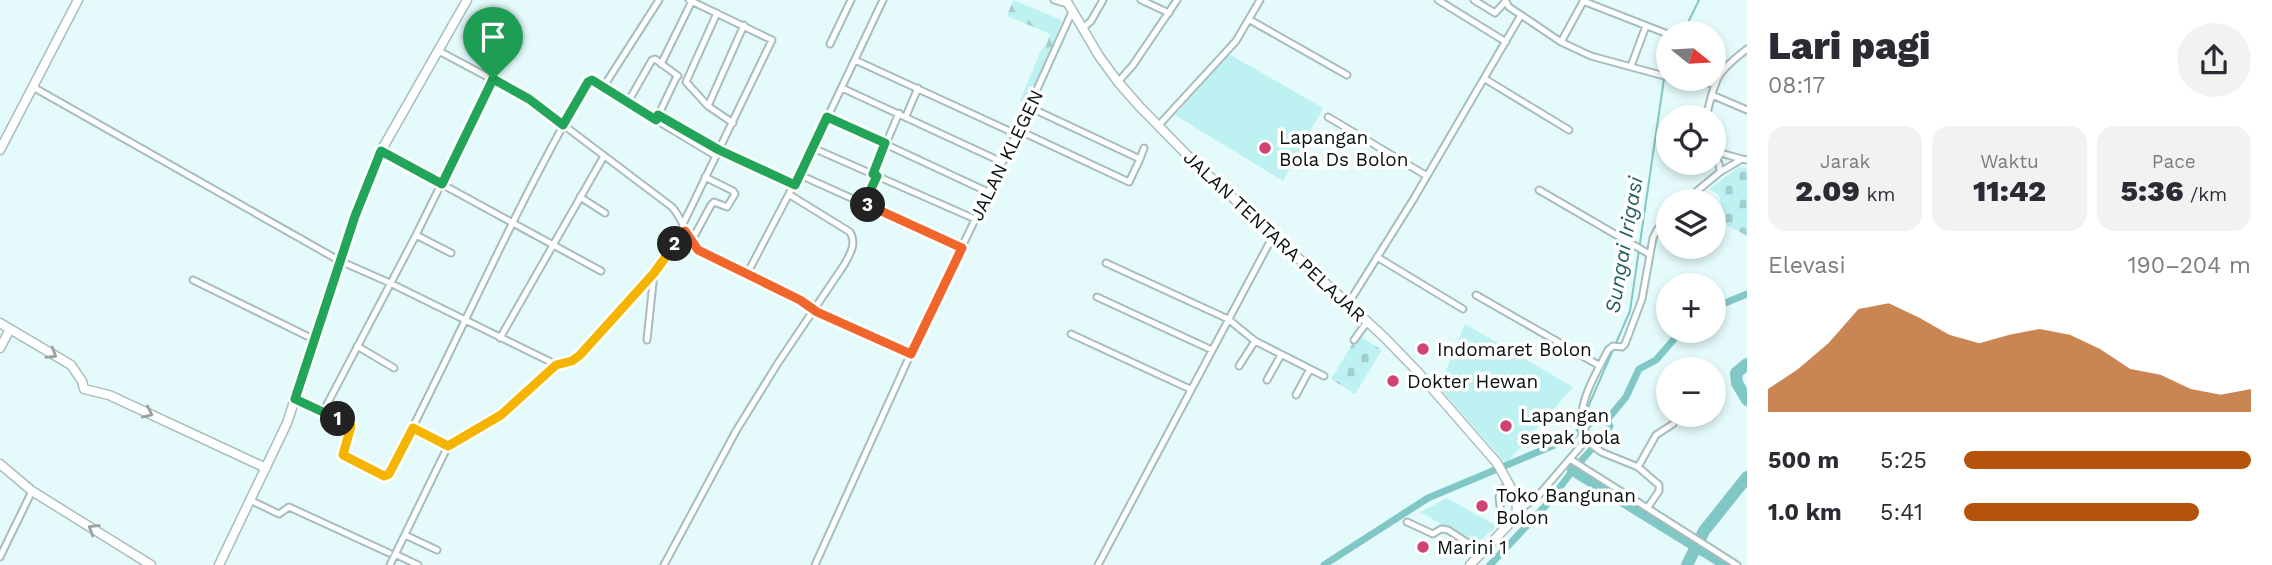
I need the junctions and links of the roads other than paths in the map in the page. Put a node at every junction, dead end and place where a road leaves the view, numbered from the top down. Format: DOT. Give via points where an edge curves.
graph roads {
  1 [pos="78,0"];
  2 [pos="467,0"];
  3 [pos="659,0"];
  4 [pos="851,0"];
  5 [pos="883,0"];
  6 [pos="1054,0"];
  7 [pos="1103,0"];
  8 [pos="1141,0"];
  9 [pos="1177,0"];
  10 [pos="1260,0"];
  11 [pos="1438,0"];
  12 [pos="1474,0"];
  13 [pos="1584,0"];
  14 [pos="690,1"];
  15 [pos="1505,1"];
  16 [pos="1069,5"];
  17 [pos="717,13"];
  18 [pos="1169,13"];
  19 [pos="1521,15"];
  20 [pos="1250,20"];
  21 [pos="744,25"];
  22 [pos="1646,26"];
  23 [pos="1083,28"];
  24 [pos="1656,30"];
  25 [pos="1506,42"];
  26 [pos="1561,42"];
  27 [pos="830,44"];
  28 [pos="1747,49"];
  29 [pos="437,50"];
  30 [pos="1737,56"];
  31 [pos="855,61"];
  32 [pos="1747,61"];
  33 [pos="661,64"];
  34 [pos="1631,66"];
  35 [pos="1726,66"];
  36 [pos="1656,73"];
  37 [pos="1348,75"];
  38 [pos="677,76"];
  39 [pos="493,79"];
  40 [pos="1485,79"];
  41 [pos="686,82"];
  42 [pos="1118,82"];
  43 [pos="604,86"];
  44 [pos="33,87"];
  45 [pos="842,88"];
  46 [pos="918,88"];
  47 [pos="1713,91"];
  48 [pos="1712,95"];
  49 [pos="628,102"];
  50 [pos="1709,105"];
  51 [pos="708,106"];
  52 [pos="1030,107"];
  53 [pos="1747,110"];
  54 [pos="902,115"];
  55 [pos="657,117"];
  56 [pos="827,117"];
  57 [pos="1328,117"];
  58 [pos="733,123"];
  59 [pos="563,125"];
  60 [pos="1158,126"];
  61 [pos="1569,131"];
  62 [pos="1017,132"];
  63 [pos="885,143"];
  64 [pos="813,148"];
  65 [pos="1143,148"];
  66 [pos="0,150"];
  67 [pos="381,151"];
  68 [pos="717,153"];
  69 [pos="1726,155"];
  70 [pos="604,156"];
  71 [pos="1140,159"];
  72 [pos="1745,160"];
  73 [pos="1002,162"];
  74 [pos="1726,169"];
  75 [pos="800,175"];
  76 [pos="875,175"];
  77 [pos="1716,175"];
  78 [pos="1427,176"];
  79 [pos="705,177"];
  80 [pos="1129,182"];
  81 [pos="442,184"];
  82 [pos="795,185"];
  83 [pos="1699,189"];
  84 [pos="1539,190"];
  85 [pos="988,192"];
  86 [pos="1125,192"];
  87 [pos="790,195"];
  88 [pos="580,197"];
  89 [pos="864,204"];
  90 [pos="605,213"];
  91 [pos="975,219"];
  92 [pos="684,224"];
  93 [pos="512,225"];
  94 [pos="685,231"];
  95 [pos="1656,232"];
  96 [pos="416,234"];
  97 [pos="1273,236"];
  98 [pos="691,242"];
  99 [pos="552,245"];
  100 [pos="962,248"];
  101 [pos="451,253"];
  102 [pos="1648,253"];
  103 [pos="1377,257"];
  104 [pos="340,261"];
  105 [pos="1106,263"];
  106 [pos="601,271"];
  107 [pos="654,273"];
  108 [pos="747,274"];
  109 [pos="193,280"];
  110 [pos="390,283"];
  111 [pos="1476,295"];
  112 [pos="1097,297"];
  113 [pos="1348,304"];
  114 [pos="814,309"];
  115 [pos="1462,309"];
  116 [pos="1228,319"];
  117 [pos="465,320"];
  118 [pos="1367,322"];
  119 [pos="0,323"];
  120 [pos="10,329"];
  121 [pos="1071,334"];
  122 [pos="500,338"];
  123 [pos="313,339"];
  124 [pos="646,340"];
  125 [pos="1354,340"];
  126 [pos="1255,341"];
  127 [pos="357,346"];
  128 [pos="0,348"];
  129 [pos="1212,350"];
  130 [pos="911,354"];
  131 [pos="1281,355"];
  132 [pos="556,365"];
  133 [pos="1240,366"];
  134 [pos="1600,366"];
  135 [pos="394,368"];
  136 [pos="1310,369"];
  137 [pos="1324,376"];
  138 [pos="1267,380"];
  139 [pos="1190,389"];
  140 [pos="1296,395"];
  141 [pos="295,399"];
  142 [pos="323,412"];
  143 [pos="1670,427"];
  144 [pos="413,428"];
  145 [pos="1590,444"];
  146 [pos="448,446"];
  147 [pos="1574,461"];
  148 [pos="0,464"];
  149 [pos="1639,467"];
  150 [pos="266,468"];
  151 [pos="1510,486"];
  152 [pos="32,491"];
  153 [pos="250,500"];
  154 [pos="1648,507"];
  155 [pos="1517,512"];
  156 [pos="1501,514"];
  157 [pos="1407,522"];
  158 [pos="405,535"];
  159 [pos="437,550"];
  160 [pos="1482,552"];
  161 [pos="392,553"];
  162 [pos="0,557"];
  163 [pos="151,565"];
  164 [pos="219,565"];
  165 [pos="390,565"];
  166 [pos="418,565"];
  167 [pos="664,565"];
  168 [pos="815,565"];
  169 [pos="1098,565"];
  170 [pos="1469,565"];
  171 [pos="1737,565"];
  1 -- 44 [label="street"];
  2 -- 29 [label="street"];
  3 -- 43 [label="street"];
  4 -- 27 [label="street"];
  5 -- 31 [label="street"];
  6 -- 16 [label="street"];
  7 -- 23 [label="street"];
  8 -- 18 [label="street"];
  9 -- 18 [label="street"];
  10 -- 20 [label="street"];
  11 -- 25 [label="street"];
  12 -- 15 [label="street" via="1495,12"];
  13 -- 22 [label="street"];
  13 -- 26 [label="street"];
  14 -- 17 [label="street"];
  14 -- 33 [label="street"];
  15 -- 19 [label="street"];
  16 -- 23 [label="street, JALAN TENTARA PELAJAR"];
  16 -- 52 [label="street, JALAN KLEGEN"];
  17 -- 21 [label="street"];
  17 -- 41 [label="street"];
  18 -- 42 [label="street"];
  19 -- 25 [label="street"];
  19 -- 26 [label="street"];
  20 -- 37 [label="street"];
  20 -- 60 [label="street"];
  21 -- 51 [label="street"];
  21 -- 58 [label="street" via="772,40"];
  22 -- 24 [label="street"];
  22 -- 34 [label="street"];
  23 -- 42 [label="street, JALAN TENTARA PELAJAR"];
  25 -- 40 [label="street"];
  26 -- 34 [label="street" via="1591,56"];
  28 -- 30 [label="street"];
  29 -- 39 [label="street"];
  29 -- 67 [label="street"];
  30 -- 32 [label="street"];
  30 -- 35 [label="street"];
  31 -- 45 [label="street"];
  31 -- 46 [label="street"];
  33 -- 38 [label="street"];
  33 -- 49 [label="street" via="652,60"];
  34 -- 36 [label="street"];
  38 -- 41 [label="street"];
  38 -- 55 [label="street"];
  39 -- 59 [label="street"];
  39 -- 81 [label="street"];
  40 -- 61 [label="street"];
  40 -- 78 [label="street"];
  41 -- 51 [label="street"];
  42 -- 60 [label="street, JALAN TENTARA PELAJAR"];
  43 -- 49 [label="street"];
  43 -- 59 [label="street" via="590,80"];
  44 -- 66 [label="street"];
  44 -- 104 [label="street"];
  45 -- 54 [label="street"];
  45 -- 56 [label="street"];
  46 -- 54 [label="street"];
  46 -- 62 [label="street"];
  47 -- 48 [label="street"];
  48 -- 50 [label="street"];
  48 -- 53 [label="street"];
  49 -- 55 [label="street"];
  51 -- 58 [label="street"];
  52 -- 62 [label="street, JALAN KLEGEN"];
  52 -- 71 [label="street"];
  54 -- 63 [label="street"];
  54 -- 73 [label="street"];
  55 -- 68 [label="street"];
  56 -- 63 [label="street"];
  56 -- 64 [label="street"];
  57 -- 78 [label="street"];
  58 -- 68 [label="street"];
  59 -- 70 [label="street"];
  59 -- 93 [label="street"];
  60 -- 97 [label="street, JALAN TENTARA PELAJAR"];
  62 -- 73 [label="street, JALAN KLEGEN"];
  62 -- 80 [label="street"];
  63 -- 76 [label="street"];
  63 -- 85 [label="street"];
  64 -- 75 [label="street"];
  64 -- 76 [label="street"];
  65 -- 71 [label="street"];
  67 -- 81 [label="street"];
  67 -- 104 [label="street"];
  68 -- 79 [label="street"];
  68 -- 82 [label="street"];
  69 -- 72 [label="street"];
  70 -- 88 [label="street"];
  70 -- 92 [label="street" via="672,207"];
  71 -- 80 [label="street"];
  72 -- 74 [label="street"];
  73 -- 85 [label="street, JALAN KLEGEN"];
  75 -- 82 [label="street"];
  75 -- 89 [label="street"];
  76 -- 89 [label="street"];
  76 -- 91 [label="street"];
  77 -- 83 [label="street"];
  78 -- 103 [label="street"];
  79 -- 92 [label="street"];
  79 -- 98 [label="street" via="735,194 727,207 712,203"];
  80 -- 86 [label="street"];
  81 -- 93 [label="street"];
  81 -- 96 [label="street"];
  82 -- 87 [label="street"];
  84 -- 102 [label="street"];
  85 -- 91 [label="street, JALAN KLEGEN"];
  87 -- 108 [label="street"];
  87 -- 114 [label="street" via="850,232 853,239 844,265"];
  88 -- 90 [label="street"];
  88 -- 99 [label="street"];
  89 -- 100 [label="street"];
  91 -- 100 [label="street, JALAN KLEGEN"];
  92 -- 94 [label="street"];
  93 -- 99 [label="street"];
  93 -- 117 [label="street"];
  94 -- 98 [label="street"];
  94 -- 107 [label="street"];
  95 -- 102 [label="street"];
  96 -- 101 [label="street"];
  96 -- 110 [label="street"];
  97 -- 113 [label="street, JALAN TENTARA PELAJAR"];
  97 -- 116 [label="street"];
  98 -- 108 [label="street"];
  99 -- 106 [label="street"];
  99 -- 122 [label="street"];
  100 -- 130 [label="street, JALAN KLEGEN"];
  102 -- 134 [label="street" via="1640,308 1625,344 1608,350"];
  103 -- 113 [label="street"];
  103 -- 115 [label="street"];
  104 -- 110 [label="street"];
  104 -- 123 [label="street"];
  105 -- 116 [label="street"];
  107 -- 124 [label="street"];
  107 -- 132 [label="street" via="580,355"];
  108 -- 114 [label="street"];
  109 -- 123 [label="street"];
  110 -- 117 [label="street"];
  110 -- 127 [label="street"];
  111 -- 134 [label="street"];
  112 -- 129 [label="street"];
  113 -- 118 [label="street, JALAN TENTARA PELAJAR"];
  114 -- 130 [label="street"];
  114 -- 167 [label="street" via="736,431"];
  116 -- 126 [label="street"];
  116 -- 129 [label="street"];
  117 -- 122 [label="street"];
  117 -- 144 [label="street"];
  118 -- 125 [label="street"];
  118 -- 151 [label="street, JALAN TENTARA PELAJAR" via="1416,370 1497,463"];
  119 -- 120 [label="street"];
  120 -- 128 [label="street"];
  120 -- 150 [label="street, one-way" via="71,365 85,389 109,395"];
  121 -- 139 [label="street"];
  122 -- 132 [label="street"];
  123 -- 141 [label="street"];
  126 -- 131 [label="street"];
  126 -- 133 [label="street"];
  127 -- 135 [label="street"];
  127 -- 142 [label="street"];
  129 -- 139 [label="street"];
  130 -- 168 [label="street, JALAN KLEGEN"];
  131 -- 136 [label="street"];
  131 -- 138 [label="street"];
  132 -- 146 [label="street" via="501,415"];
  134 -- 145 [label="street" via="1582,411"];
  136 -- 137 [label="street"];
  136 -- 140 [label="street"];
  139 -- 169 [label="street"];
  141 -- 142 [label="street"];
  141 -- 150 [label="street"];
  142 -- 144 [label="street" via="351,426 343,455 384,476"];
  143 -- 149 [label="street" via="1656,435"];
  144 -- 146 [label="street"];
  145 -- 147 [label="street"];
  145 -- 149 [label="street"];
  146 -- 158 [label="street"];
  147 -- 154 [label="street"];
  147 -- 155 [label="street"];
  148 -- 152 [label="street"];
  149 -- 154 [label="street" via="1660,486"];
  150 -- 153 [label="street"];
  151 -- 155 [label="street"];
  151 -- 156 [label="street" via="1501,490"];
  152 -- 162 [label="street"];
  163 -- 152 [label="street, one-way"];
  153 -- 161 [label="street" via="279,514 289,507"];
  153 -- 164 [label="street"];
  154 -- 171 [label="street"];
  155 -- 160 [label="street"];
  157 -- 160 [label="street" via="1433,534 1448,530"];
  158 -- 159 [label="street"];
  158 -- 161 [label="street"];
  160 -- 170 [label="street"];
  161 -- 165 [label="street"];
  161 -- 166 [label="street"];
}
